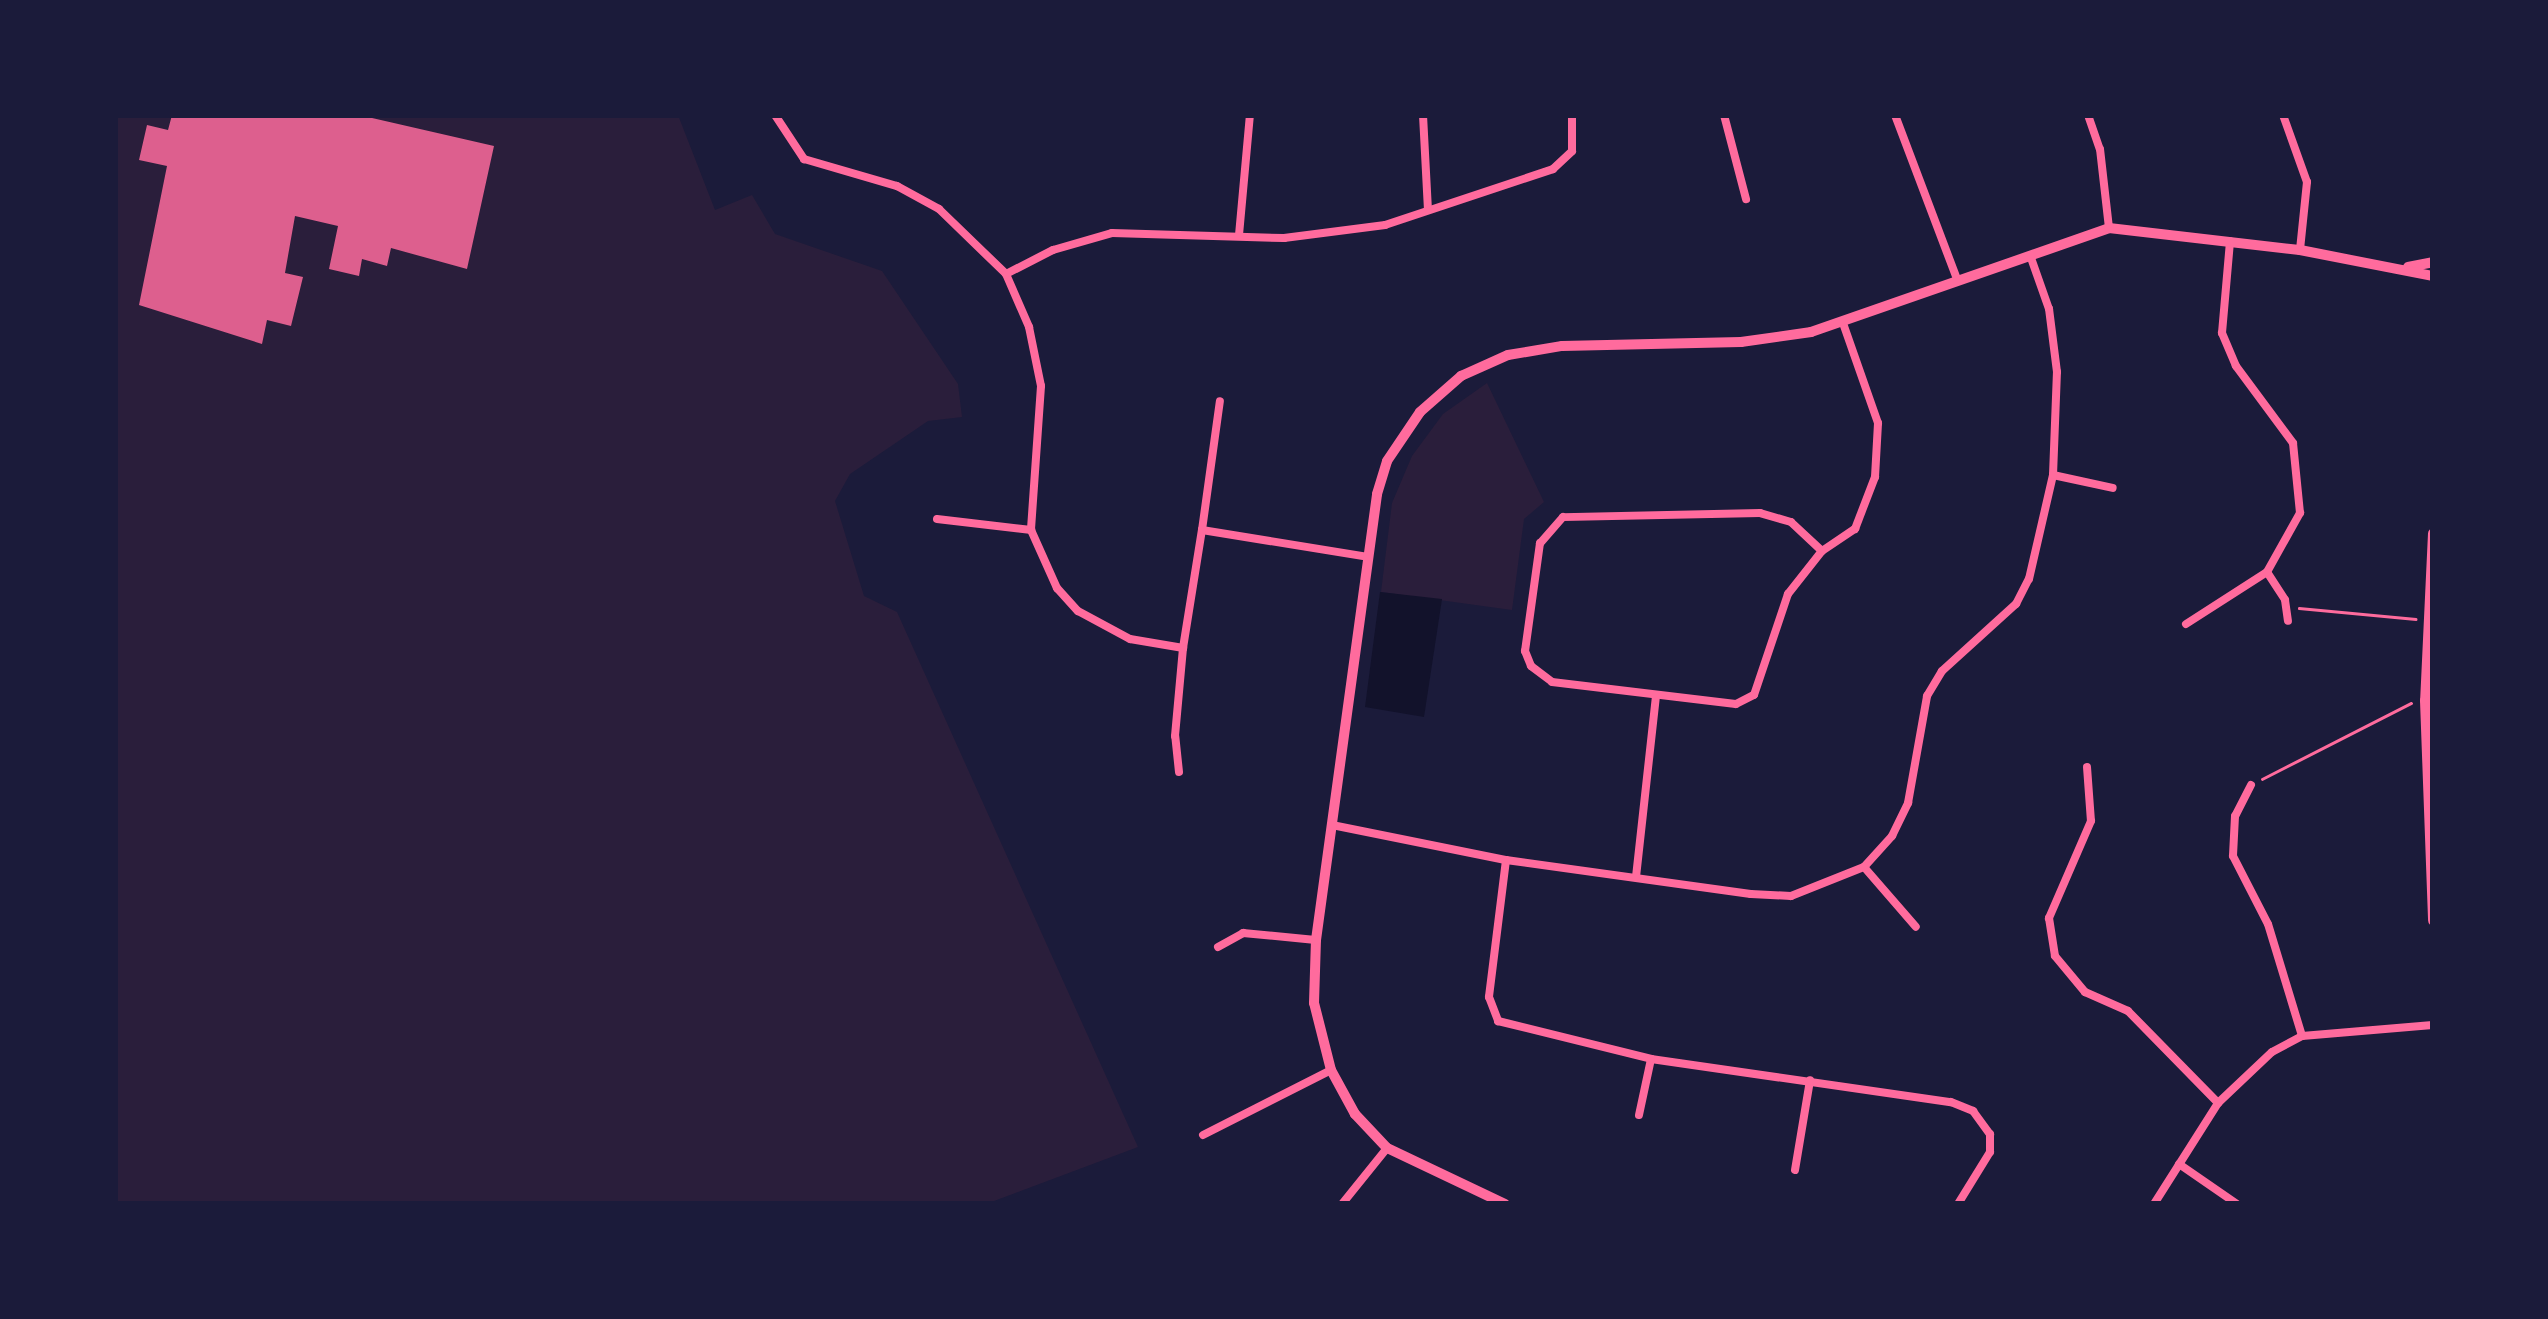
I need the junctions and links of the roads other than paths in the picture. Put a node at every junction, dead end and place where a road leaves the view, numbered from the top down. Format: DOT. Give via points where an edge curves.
graph roads {
  1 [pos="776,115"];
  2 [pos="1250,115"];
  3 [pos="1424,115"];
  4 [pos="1572,115"];
  5 [pos="1724,115"];
  6 [pos="1895,115"];
  7 [pos="2088,115"];
  8 [pos="2282,115"];
  9 [pos="1746,199"];
  10 [pos="1428,210"];
  11 [pos="2109,228"];
  12 [pos="1240,235"];
  13 [pos="2230,241"];
  14 [pos="2300,250"];
  15 [pos="2030,254"];
  16 [pos="2433,262"];
  17 [pos="2408,267"];
  18 [pos="1006,274"];
  19 [pos="2433,276"];
  20 [pos="1957,279"];
  21 [pos="1843,324"];
  22 [pos="1220,401"];
  23 [pos="2053,475"];
  24 [pos="2113,488"];
  25 [pos="937,519"];
  26 [pos="1031,530"];
  27 [pos="1202,530"];
  28 [pos="2433,533"];
  29 [pos="1822,551"];
  30 [pos="1368,557"];
  31 [pos="2267,572"];
  32 [pos="2288,622"];
  33 [pos="2186,624"];
  34 [pos="1183,648"];
  35 [pos="1656,695"];
  36 [pos="2087,767"];
  37 [pos="1179,772"];
  38 [pos="2251,786"];
  39 [pos="1332,825"];
  40 [pos="1506,860"];
  41 [pos="1864,867"];
  42 [pos="1636,876"];
  43 [pos="2433,920"];
  44 [pos="1916,927"];
  45 [pos="1316,940"];
  46 [pos="1218,948"];
  47 [pos="2433,1025"];
  48 [pos="2302,1036"];
  49 [pos="1651,1059"];
  50 [pos="1331,1070"];
  51 [pos="1810,1080"];
  52 [pos="2218,1103"];
  53 [pos="1639,1115"];
  54 [pos="1203,1135"];
  55 [pos="1387,1148"];
  56 [pos="2179,1164"];
  57 [pos="1796,1170"];
  58 [pos="1342,1204"];
  59 [pos="1505,1204"];
  60 [pos="1958,1204"];
  61 [pos="2154,1204"];
  62 [pos="2237,1204"];
  1 -- 18 [label="street" via="804,159 897,186 939,209"];
  2 -- 12 [label="street"];
  3 -- 10 [label="street"];
  4 -- 10 [label="street" via="1572,151 1553,169"];
  5 -- 9 [label="street"];
  6 -- 20 [label="street"];
  7 -- 11 [label="street" via="2100,150"];
  8 -- 14 [label="street" via="2307,182"];
  10 -- 12 [label="street" via="1354,233"];
  11 -- 13 [label="street"];
  11 -- 15 [label="street"];
  12 -- 18 [label="street" via="1112,233"];
  13 -- 14 [label="street"];
  13 -- 31 [label="street" via="2222,333 2236,366 2293,444 2300,466 2300,513"];
  14 -- 17 [label="street"];
  15 -- 20 [label="street"];
  15 -- 23 [label="street" via="2055,336"];
  16 -- 17 [label="street"];
  17 -- 19 [label="street"];
  18 -- 26 [label="street" via="1029,328 1041,386"];
  20 -- 21 [label="street"];
  21 -- 29 [label="street" via="1880,444 1867,510 1855,529"];
  21 -- 30 [label="street" via="1741,342 1534,348 1484,364 1461,376 1404,431 1378,494"];
  22 -- 27 [label="street"];
  23 -- 24 [label="street"];
  23 -- 41 [label="street" via="2029,579 2016,604 1942,671 1926,696 1908,803 1892,836"];
  25 -- 26 [label="street"];
  26 -- 34 [label="street" via="1057,588 1078,611 1130,639"];
  27 -- 30 [label="street"];
  27 -- 34 [label="street"];
  28 -- 43 [label="main road" via="2425,700"];
  29 -- 35 [label="street" via="1788,594 1754,694 1736,704"];
  29 -- 35 [label="street" via="1791,522 1760,513 1577,516 1551,523 1540,543 1526,650 1531,666 1552,682"];
  30 -- 39 [label="street"];
  31 -- 32 [label="street"];
  31 -- 33 [label="street" via="2214,612"];
  34 -- 37 [label="street" via="1175,736"];
  35 -- 42 [label="street"];
  36 -- 52 [label="street" via="2091,820 2054,900 2055,956 2085,992 2128,1011"];
  38 -- 48 [label="street" via="2235,816 2233,856 2268,924"];
  39 -- 40 [label="street"];
  39 -- 45 [label="street"];
  40 -- 42 [label="street"];
  40 -- 49 [label="street" via="1489,997 1498,1021"];
  41 -- 42 [label="street" via="1790,896"];
  41 -- 44 [label="street"];
  45 -- 46 [label="street" via="1243,933"];
  45 -- 50 [label="street" via="1314,1004"];
  47 -- 48 [label="street"];
  48 -- 52 [label="street" via="2272,1052"];
  49 -- 51 [label="street"];
  49 -- 53 [label="street"];
  50 -- 54 [label="street"];
  50 -- 55 [label="street" via="1356,1114"];
  51 -- 57 [label="street"];
  51 -- 60 [label="street" via="1923,1094 1984,1121 1990,1152"];
  52 -- 56 [label="street"];
  55 -- 58 [label="street"];
  55 -- 59 [label="street"];
  56 -- 61 [label="street"];
  56 -- 62 [label="street"];
}
